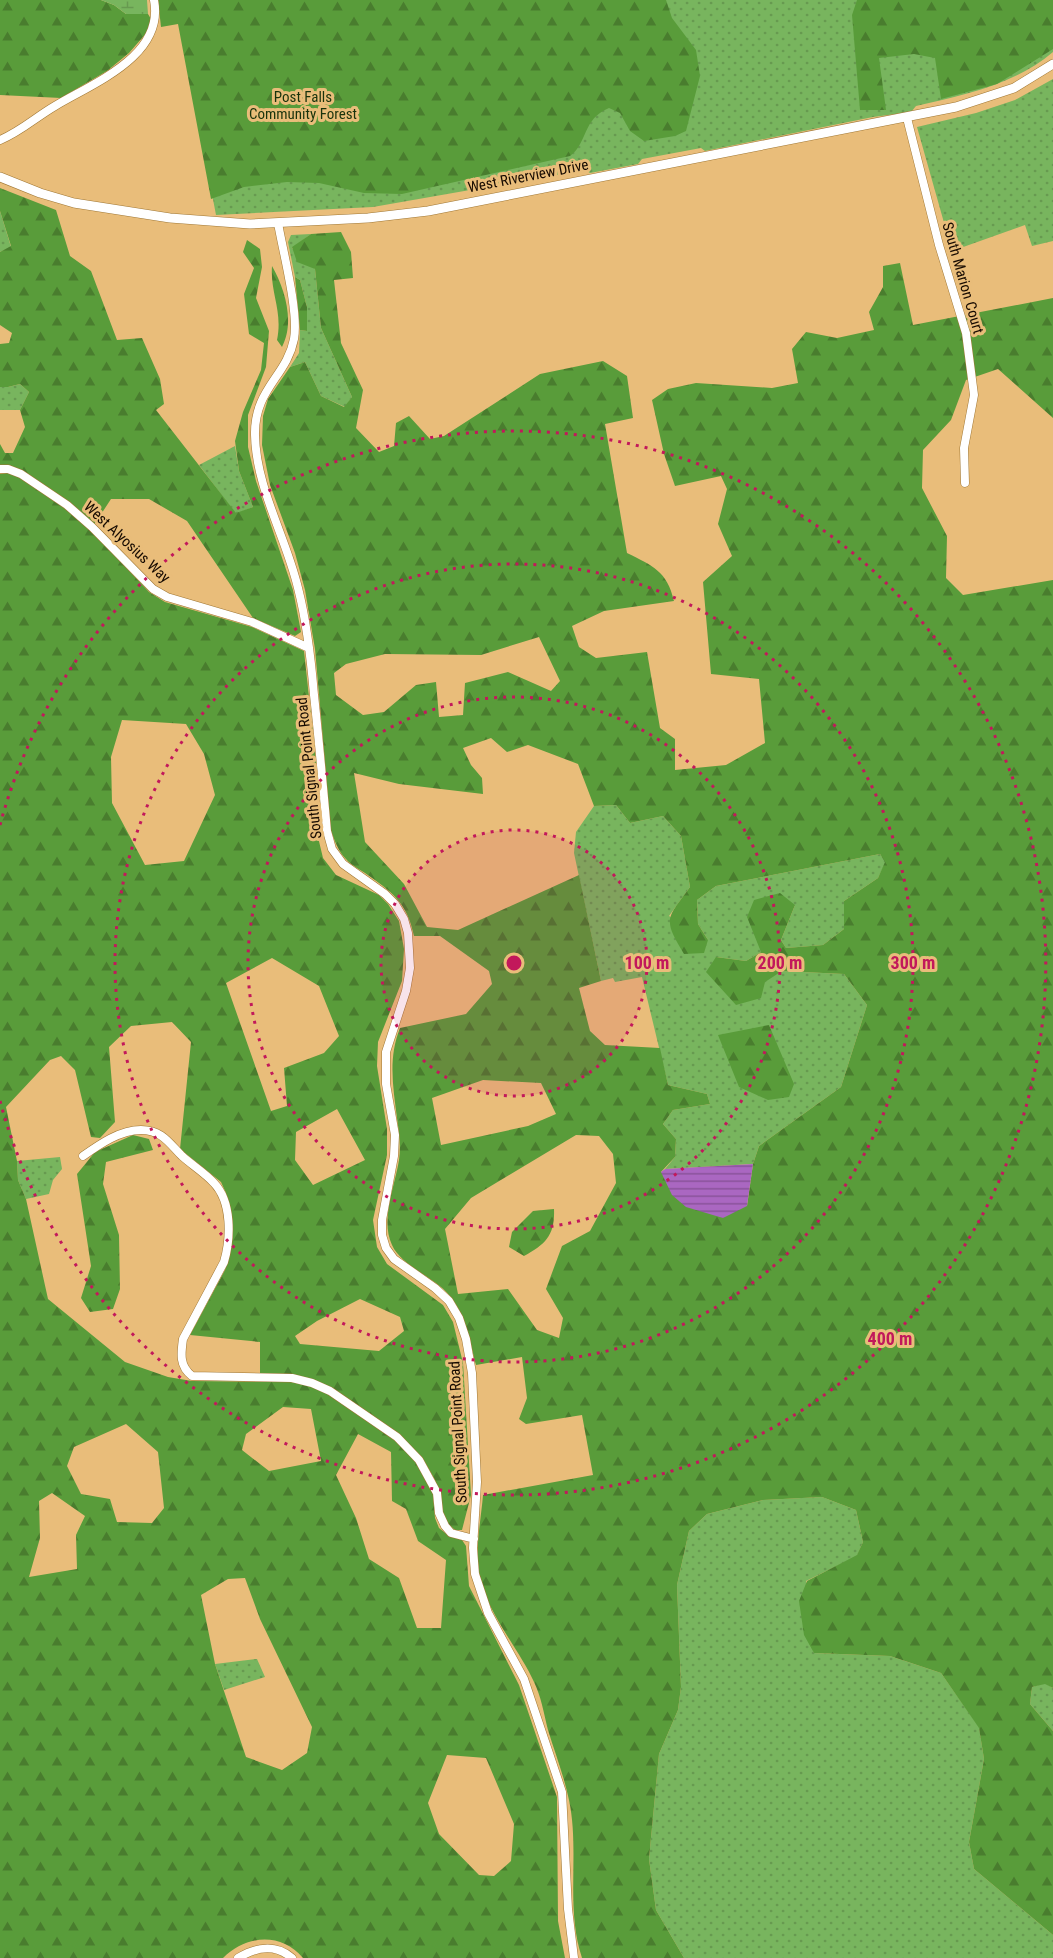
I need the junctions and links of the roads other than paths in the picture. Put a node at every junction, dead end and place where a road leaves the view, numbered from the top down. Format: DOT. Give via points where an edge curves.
graph roads {
  1 [pos="154,0"];
  2 [pos="1053,64"];
  3 [pos="907,118"];
  4 [pos="0,140"];
  5 [pos="0,177"];
  6 [pos="278,223"];
  7 [pos="0,469"];
  8 [pos="965,483"];
  9 [pos="309,648"];
  10 [pos="83,1156"];
  11 [pos="474,1539"];
  12 [pos="238,1958"];
  13 [pos="292,1958"];
  14 [pos="573,1958"];
  1 -- 4 [label="street" via="156,19 145,45 124,64"];
  2 -- 3 [label="street, West Riverview Drive" via="1014,88 986,99"];
  3 -- 6 [label="street, West Riverview Drive" via="428,211"];
  3 -- 8 [label="street, South Marion Court" via="966,333 974,402 964,448"];
  5 -- 6 [label="street, West Riverview Drive" via="48,196 115,211 223,223"];
  6 -- 9 [label="street, South Signal Point Road" via="294,316 294,339 288,357 262,398 255,434 263,482 298,586"];
  7 -- 9 [label="street, West Alyosius Way" via="21,474 67,505 153,589 167,597 252,622"];
  9 -- 11 [label="street, South Signal Point Road" via="327,831 333,849 343,864 395,904 408,933 410,968 406,991 386,1052 394,1156 382,1235 394,1259 449,1301 466,1340 472,1373 477,1482"];
  10 -- 11 [label="street" via="125,1132 152,1131 164,1136 221,1194 228,1249 183,1339 181,1352 187,1372 192,1376 292,1378 330,1391 397,1437 419,1460 437,1493 445,1526 451,1533"];
  11 -- 14 [label="street, South Signal Point Road" via="473,1562 479,1589 524,1679 562,1792"];
  12 -- 13 [label="street" via="256,1949 270,1948"];
}
